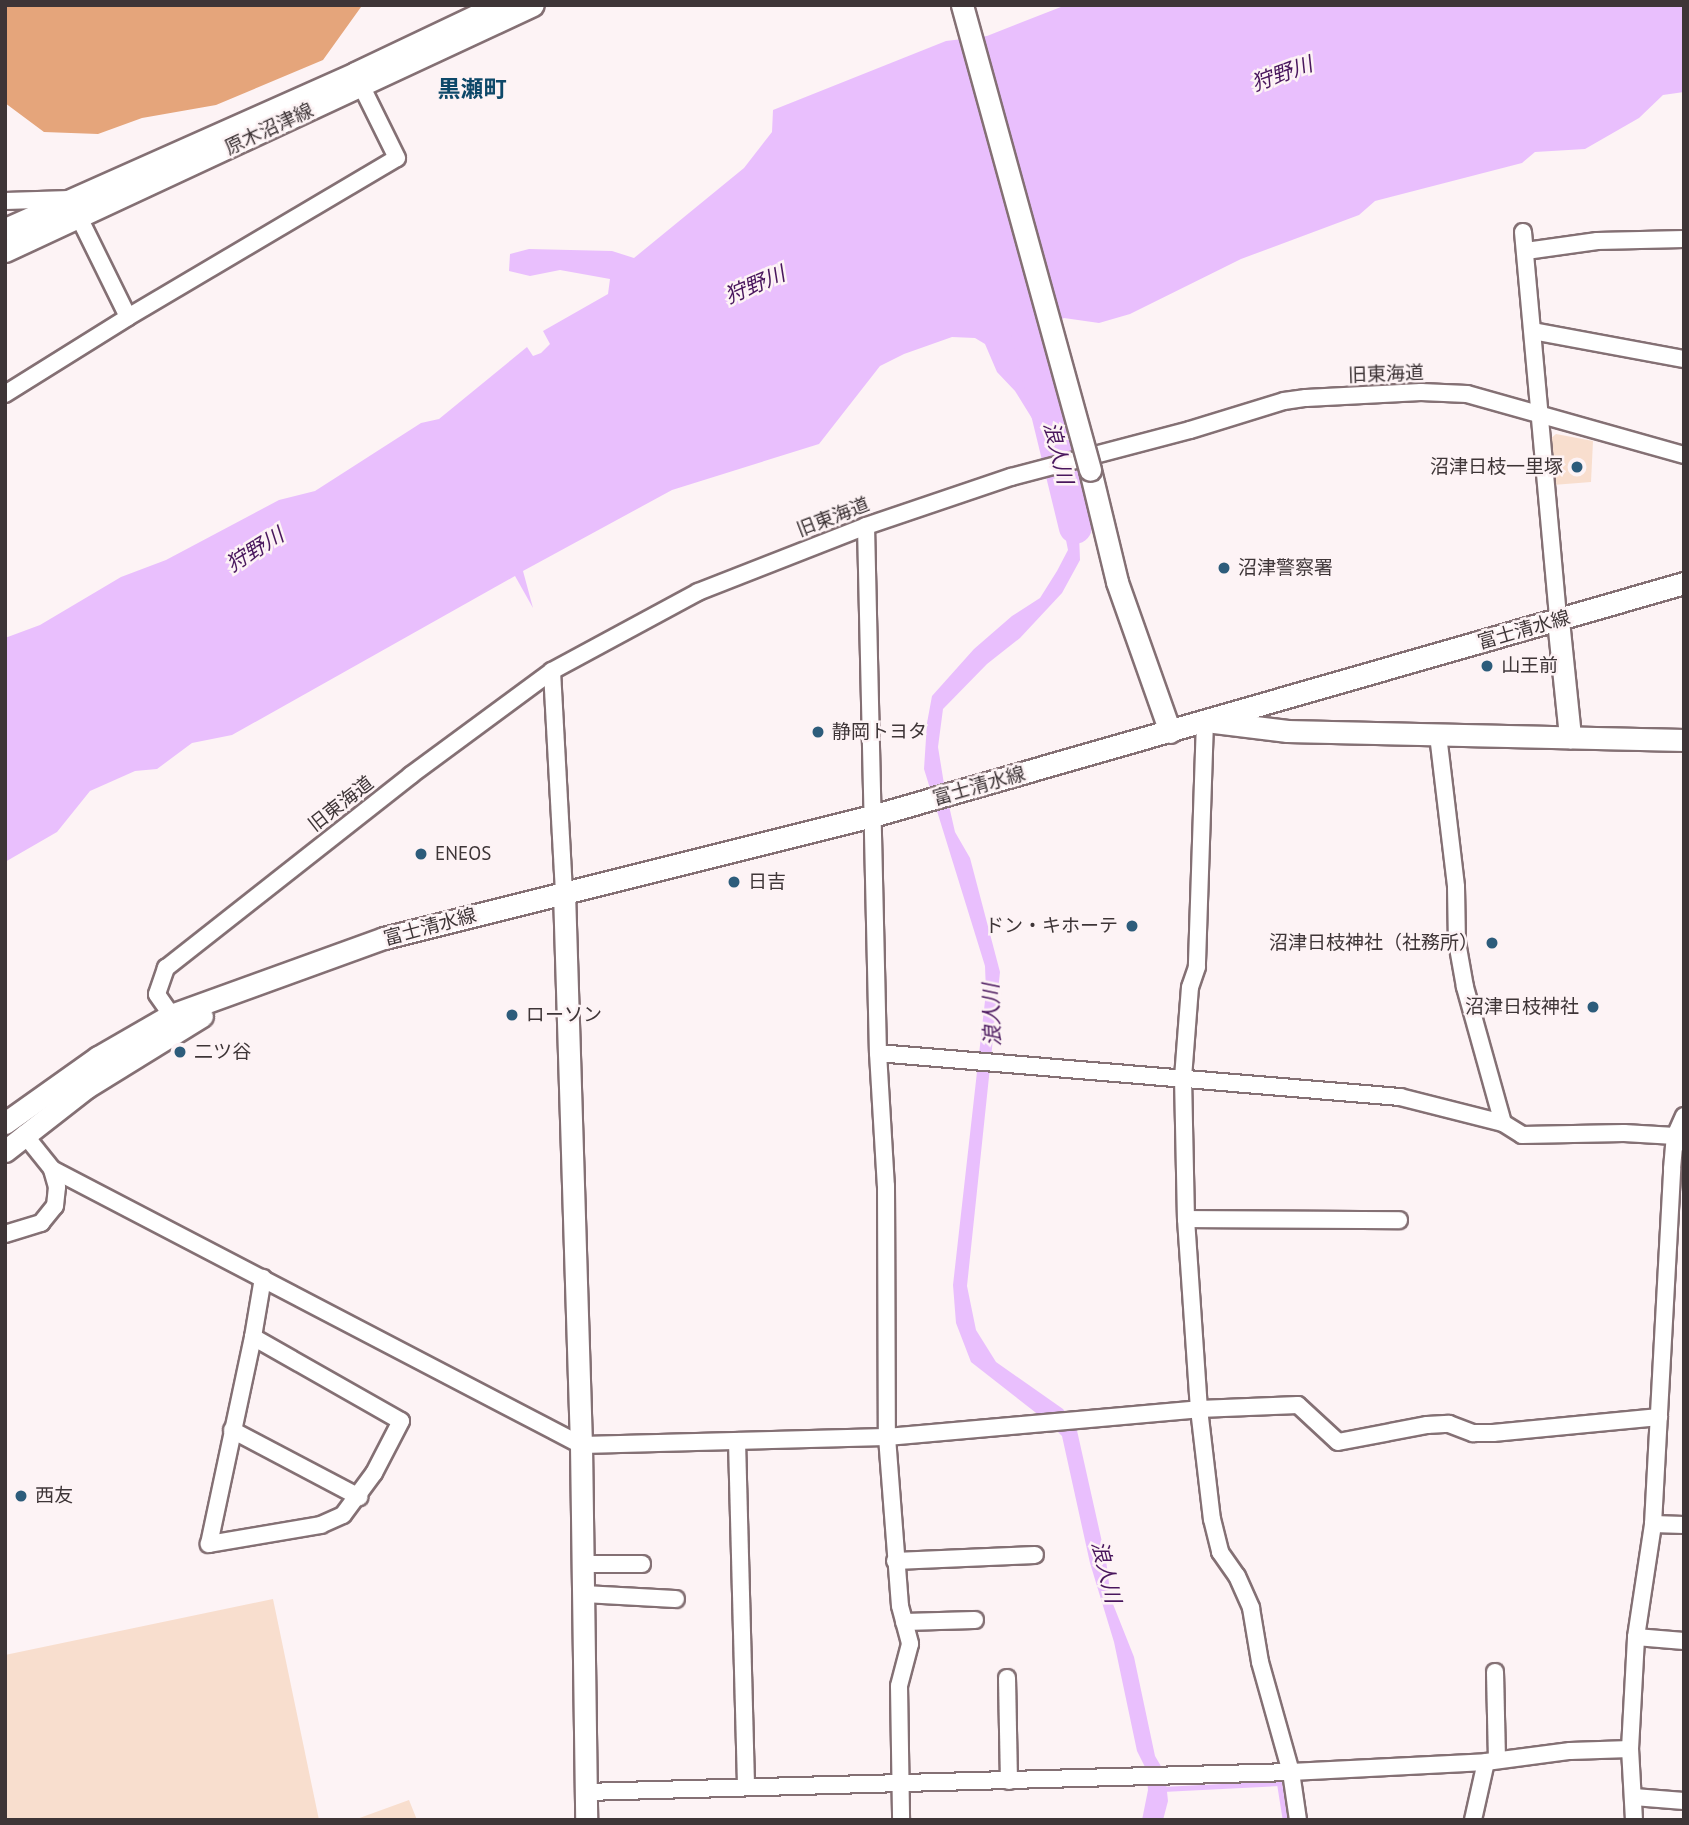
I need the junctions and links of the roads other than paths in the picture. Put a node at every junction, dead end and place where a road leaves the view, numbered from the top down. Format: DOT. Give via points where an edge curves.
graph roads {
  1 [pos="498,5"];
  2 [pos="533,5"];
  3 [pos="962,5"];
  4 [pos="358,80"];
  5 [pos="5,201"];
  6 [pos="74,208"];
  7 [pos="5,229"];
  8 [pos="1523,232"];
  9 [pos="1684,239"];
  10 [pos="5,251"];
  11 [pos="1526,251"];
  12 [pos="128,317"];
  13 [pos="1533,331"];
  14 [pos="1684,359"];
  15 [pos="5,394"];
  16 [pos="1541,416"];
  17 [pos="1684,455"];
  18 [pos="866,526"];
  19 [pos="1684,583"];
  20 [pos="1558,620"];
  21 [pos="551,671"];
  22 [pos="1205,721"];
  23 [pos="1170,732"];
  24 [pos="1438,735"];
  25 [pos="1570,737"];
  26 [pos="1684,740"];
  27 [pos="872,816"];
  28 [pos="564,892"];
  29 [pos="175,1021"];
  30 [pos="878,1053"];
  31 [pos="1183,1076"];
  32 [pos="1684,1116"];
  33 [pos="5,1123"];
  34 [pos="1503,1123"];
  35 [pos="24,1134"];
  36 [pos="1679,1140"];
  37 [pos="5,1151"];
  38 [pos="52,1169"];
  39 [pos="1186,1219"];
  40 [pos="1399,1220"];
  41 [pos="5,1234"];
  42 [pos="262,1278"];
  43 [pos="253,1337"];
  44 [pos="1199,1409"];
  45 [pos="1659,1417"];
  46 [pos="232,1430"];
  47 [pos="887,1437"];
  48 [pos="737,1441"];
  49 [pos="581,1445"];
  50 [pos="359,1497"];
  51 [pos="1653,1524"];
  52 [pos="1684,1525"];
  53 [pos="1035,1555"];
  54 [pos="895,1561"];
  55 [pos="582,1564"];
  56 [pos="642,1564"];
  57 [pos="583,1594"];
  58 [pos="676,1599"];
  59 [pos="975,1620"];
  60 [pos="904,1622"];
  61 [pos="1636,1637"];
  62 [pos="1684,1641"];
  63 [pos="1495,1672"];
  64 [pos="1007,1678"];
  65 [pos="1630,1749"];
  66 [pos="1492,1761"];
  67 [pos="1291,1772"];
  68 [pos="1009,1781"];
  69 [pos="900,1784"];
  70 [pos="747,1786"];
  71 [pos="585,1792"];
  72 [pos="1634,1797"];
  73 [pos="1684,1801"];
  74 [pos="586,1820"];
  75 [pos="901,1820"];
  76 [pos="1298,1820"];
  77 [pos="1473,1820"];
  78 [pos="1634,1820"];
  1 -- 4 [label="main road, 原木沼津線"];
  2 -- 4 [label="main road, 原木沼津線"];
  3 -- 23 [label="main road, bridge" via="1117,583"];
  4 -- 6 [label="main road, 原木沼津線"];
  4 -- 12 [label="street" via="397,158"];
  5 -- 6 [label="street"];
  6 -- 7 [label="main road, 原木沼津線"];
  6 -- 10 [label="main road, 原木沼津線"];
  6 -- 12 [label="street"];
  8 -- 11 [label="street"];
  9 -- 11 [label="street" via="1597,241"];
  11 -- 13 [label="street"];
  12 -- 15 [label="street"];
  13 -- 14 [label="street"];
  13 -- 16 [label="street"];
  16 -- 17 [label="street, 旧東海道"];
  16 -- 18 [label="street, 旧東海道" via="1467,394 1421,392 1284,401 1011,477"];
  16 -- 20 [label="street"];
  18 -- 21 [label="street, 旧東海道" via="698,592"];
  18 -- 27 [label="street"];
  19 -- 20 [label="main road, 富士清水線"];
  20 -- 22 [label="main road, 富士清水線"];
  20 -- 25 [label="main road"];
  21 -- 28 [label="street"];
  21 -- 29 [label="street, 旧東海道" via="166,968 157,994"];
  22 -- 23 [label="main road, 富士清水線"];
  22 -- 24 [label="main road" via="1287,731"];
  22 -- 31 [label="street" via="1197,967 1190,987"];
  23 -- 27 [label="main road, 富士清水線"];
  24 -- 25 [label="main road"];
  24 -- 34 [label="street" via="1456,887 1457,942"];
  25 -- 26 [label="main road"];
  27 -- 28 [label="main road, 富士清水線"];
  27 -- 30 [label="street"];
  28 -- 29 [label="main road, 富士清水線" via="384,938"];
  28 -- 49 [label="main road"];
  29 -- 33 [label="main road, 富士清水線" via="97,1057"];
  29 -- 35 [label="main road, 富士清水線"];
  30 -- 31 [label="street"];
  30 -- 47 [label="street" via="886,1186"];
  31 -- 34 [label="street" via="1400,1097"];
  31 -- 39 [label="street"];
  32 -- 36 [label="street"];
  34 -- 36 [label="street" via="1522,1135 1624,1133"];
  35 -- 37 [label="main road, 富士清水線"];
  35 -- 38 [label="street"];
  36 -- 45 [label="street"];
  38 -- 41 [label="street" via="57,1187 55,1206 40,1223"];
  38 -- 42 [label="street"];
  39 -- 40 [label="street"];
  39 -- 44 [label="street"];
  42 -- 43 [label="street"];
  42 -- 49 [label="street"];
  43 -- 46 [label="street"];
  43 -- 50 [label="street" via="401,1421"];
  44 -- 45 [label="street" via="1298,1405 1338,1442 1427,1425 1449,1424 1473,1433 1493,1433"];
  44 -- 47 [label="street"];
  44 -- 67 [label="street" via="1220,1552 1251,1608 1260,1662"];
  45 -- 51 [label="street"];
  46 -- 50 [label="street"];
  46 -- 50 [label="street" via="209,1544 321,1525 343,1515"];
  47 -- 48 [label="street"];
  47 -- 54 [label="street"];
  48 -- 49 [label="street"];
  48 -- 70 [label="street"];
  49 -- 55 [label="main road"];
  51 -- 52 [label="street"];
  51 -- 61 [label="street"];
  53 -- 54 [label="street"];
  54 -- 60 [label="street"];
  55 -- 56 [label="street"];
  55 -- 57 [label="main road"];
  57 -- 58 [label="street"];
  57 -- 71 [label="main road"];
  59 -- 60 [label="street"];
  60 -- 69 [label="street" via="910,1644 899,1686"];
  61 -- 62 [label="street"];
  61 -- 65 [label="street"];
  63 -- 66 [label="street"];
  64 -- 68 [label="street"];
  65 -- 66 [label="street"];
  65 -- 72 [label="street"];
  66 -- 67 [label="street"];
  66 -- 77 [label="street"];
  67 -- 68 [label="street"];
  67 -- 76 [label="street"];
  68 -- 69 [label="street"];
  69 -- 70 [label="street"];
  69 -- 75 [label="street"];
  70 -- 71 [label="street"];
  71 -- 74 [label="main road"];
  72 -- 73 [label="street"];
  72 -- 78 [label="street"];
}
